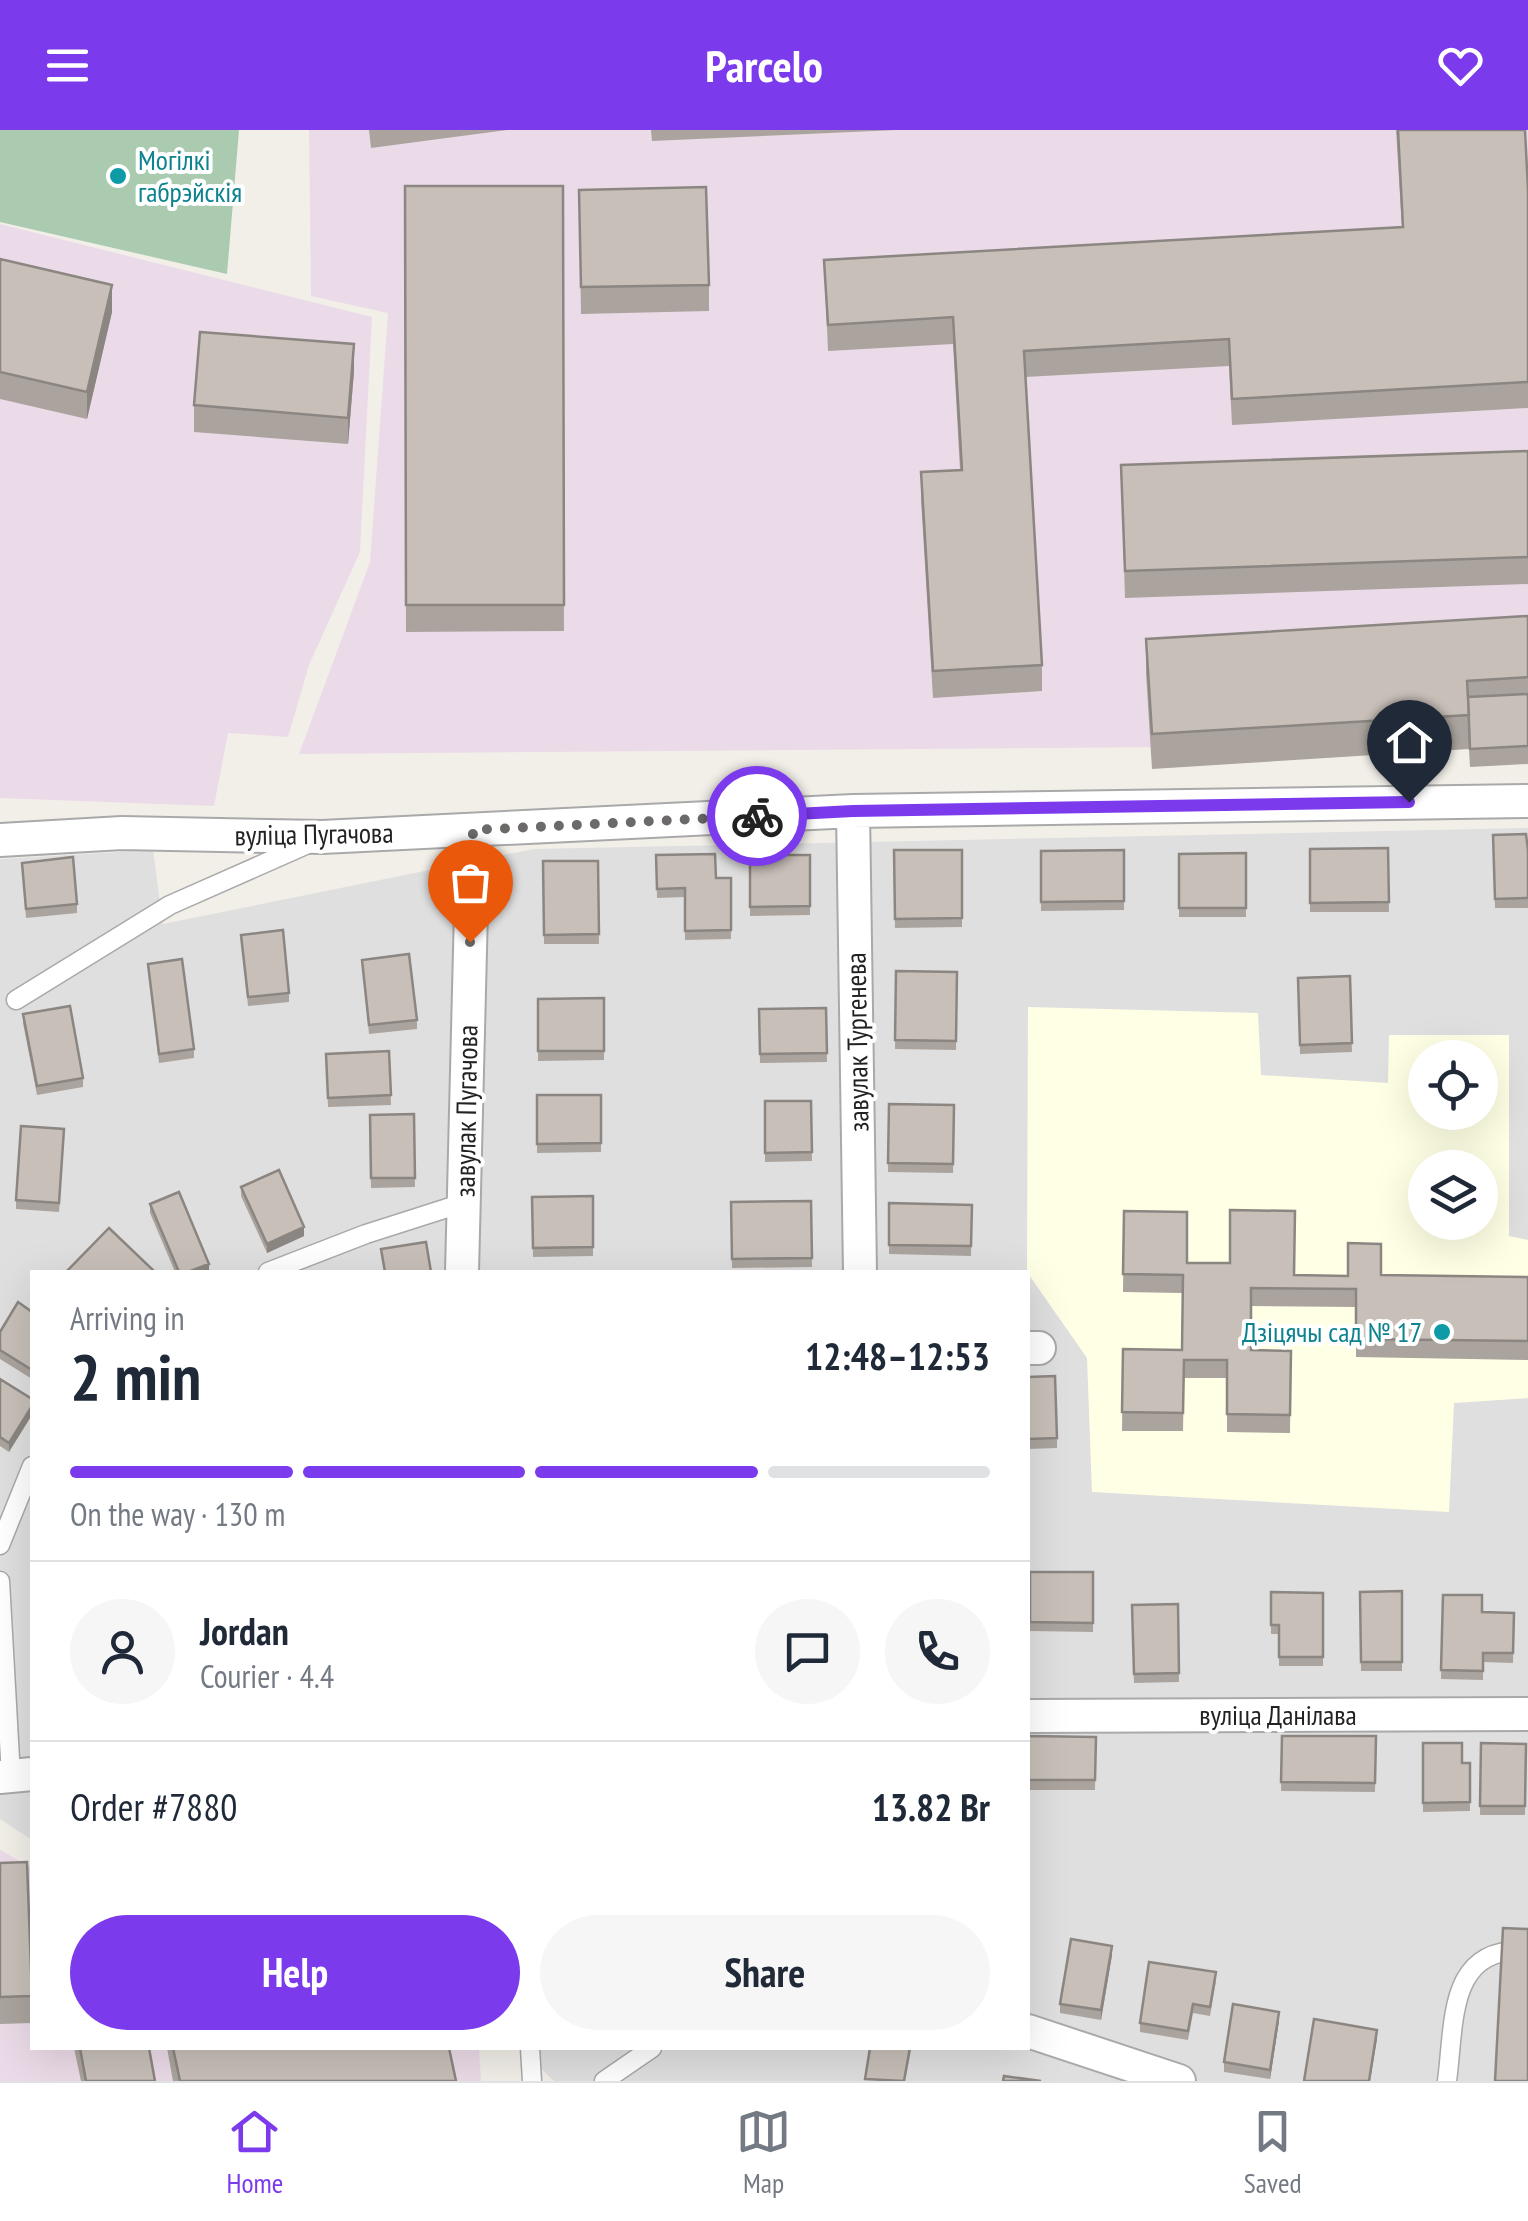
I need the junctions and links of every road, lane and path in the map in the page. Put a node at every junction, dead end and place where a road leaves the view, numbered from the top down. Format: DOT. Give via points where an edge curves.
graph roads {
  1 [pos="1528,801"];
  2 [pos="853,811"];
  3 [pos="473,830"];
  4 [pos="322,837"];
  5 [pos="0,840"];
  6 [pos="16,1000"];
  7 [pos="463,1203"];
  8 [pos="273,1270"];
  9 [pos="462,1270"];
  10 [pos="860,1270"];
  11 [pos="30,1471"];
  12 [pos="0,1545"];
  13 [pos="0,1581"];
  14 [pos="1528,1714"];
  15 [pos="1030,1716"];
  16 [pos="15,1776"];
  17 [pos="1528,1951"];
  18 [pos="1030,2032"];
  19 [pos="530,2050"];
  20 [pos="649,2050"];
  21 [pos="532,2081"];
  22 [pos="604,2081"];
  23 [pos="1179,2081"];
  24 [pos="1447,2081"];
  1 -- 2 [label="street, вуліца Пугачова"];
  2 -- 3 [label="street, вуліца Пугачова"];
  2 -- 10 [label="street, завулак Тургенева"];
  3 -- 4 [label="street, вуліца Пугачова"];
  3 -- 7 [label="street, завулак Пугачова"];
  4 -- 5 [label="street, вуліца Пугачова" via="122,833"];
  4 -- 6 [label="lane" via="170,906"];
  7 -- 8 [label="lane"];
  7 -- 9 [label="street, завулак Пугачова"];
  11 -- 12 [label="lane"];
  13 -- 16 [label="lane"];
  14 -- 15 [label="street, вуліца Данілава"];
  17 -- 24 [label="lane" via="1486,1956 1467,1972"];
  18 -- 23 [label="street"];
  19 -- 21 [label="lane"];
  20 -- 22 [label="lane"];
}
